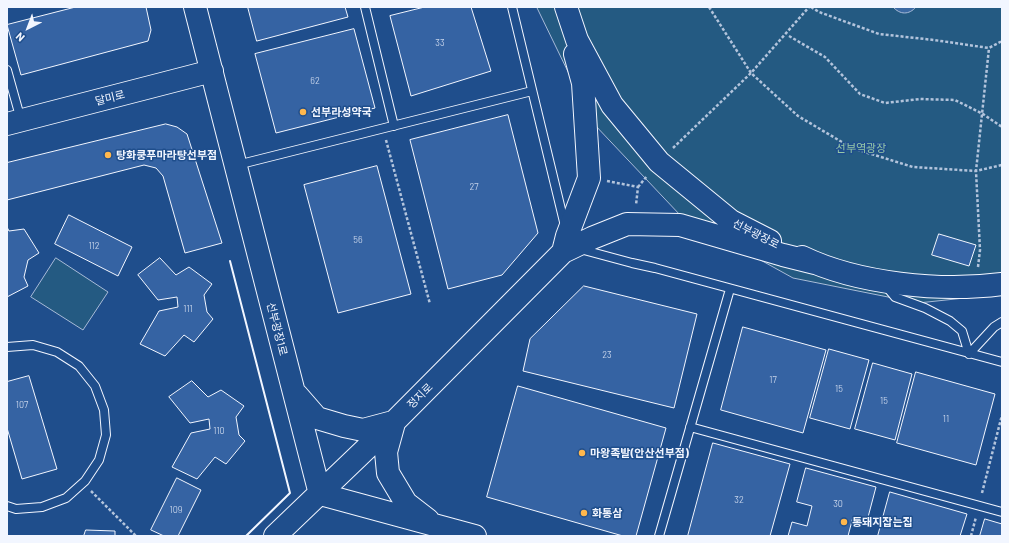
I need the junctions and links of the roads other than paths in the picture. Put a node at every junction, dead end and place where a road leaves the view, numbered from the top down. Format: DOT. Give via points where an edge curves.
graph roads {
  1 [pos="195,7"];
  2 [pos="364,7"];
  3 [pos="512,7"];
  4 [pos="562,7"];
  5 [pos="566,7"];
  6 [pos="7,70"];
  7 [pos="212,71"];
  8 [pos="532,91"];
  9 [pos="14,122"];
  10 [pos="394,126"];
  11 [pos="236,165"];
  12 [pos="568,245"];
  13 [pos="815,263"];
  14 [pos="881,281"];
  15 [pos="1002,284"];
  16 [pos="730,288"];
  17 [pos="1002,322"];
  18 [pos="7,347"];
  19 [pos="969,354"];
  20 [pos="1002,362"];
  21 [pos="294,392"];
  22 [pos="394,422"];
  23 [pos="690,427"];
  24 [pos="320,494"];
  25 [pos="7,506"];
  26 [pos="16,509"];
  27 [pos="7,510"];
  28 [pos="1002,512"];
  29 [pos="435,525"];
  30 [pos="275,536"];
  31 [pos="475,536"];
  32 [pos="659,536"];
  1 -- 7 [label="street, 선부광장1로"];
  2 -- 10 [label="lane"];
  3 -- 8 [label="lane"];
  4 -- 12 [label="street" via="583,83 589,178"];
  5 -- 13 [label="street, 선부광장로" via="577,40 612,105 659,162 731,221"];
  6 -- 9 [label="lane"];
  7 -- 9 [label="street, 달미로"];
  7 -- 11 [label="street, 선부광장1로"];
  8 -- 10 [label="lane"];
  8 -- 12 [label="lane"];
  10 -- 11 [label="lane"];
  11 -- 21 [label="street, 선부광장1로"];
  12 -- 13 [label="street" via="628,224 680,225"];
  12 -- 16 [label="lane"];
  12 -- 22 [label="street, 정지로"];
  13 -- 14 [label="street, 선부광장로"];
  14 -- 15 [label="street, 선부광장로" via="945,287"];
  14 -- 19 [label="lane" via="895,297 950,321 962,331"];
  16 -- 19 [label="lane"];
  16 -- 23 [label="lane"];
  17 -- 19 [label="lane"];
  18 -- 26 [label="lane" via="33,346 57,352 79,366 95,386 104,410 106,435 99,460 85,482 66,498 42,507"];
  19 -- 20 [label="lane"];
  21 -- 22 [label="street" via="317,418 363,430"];
  21 -- 24 [label="street, 선부광장1로"];
  22 -- 24 [label="street, 정지로"];
  22 -- 29 [label="street" via="386,452 388,473 406,503"];
  23 -- 28 [label="lane"];
  23 -- 32 [label="lane"];
  24 -- 29 [label="street"];
  24 -- 30 [label="street, 정지로"];
  25 -- 26 [label="lane"];
  26 -- 27 [label="lane"];
  29 -- 31 [label="street"];
}
